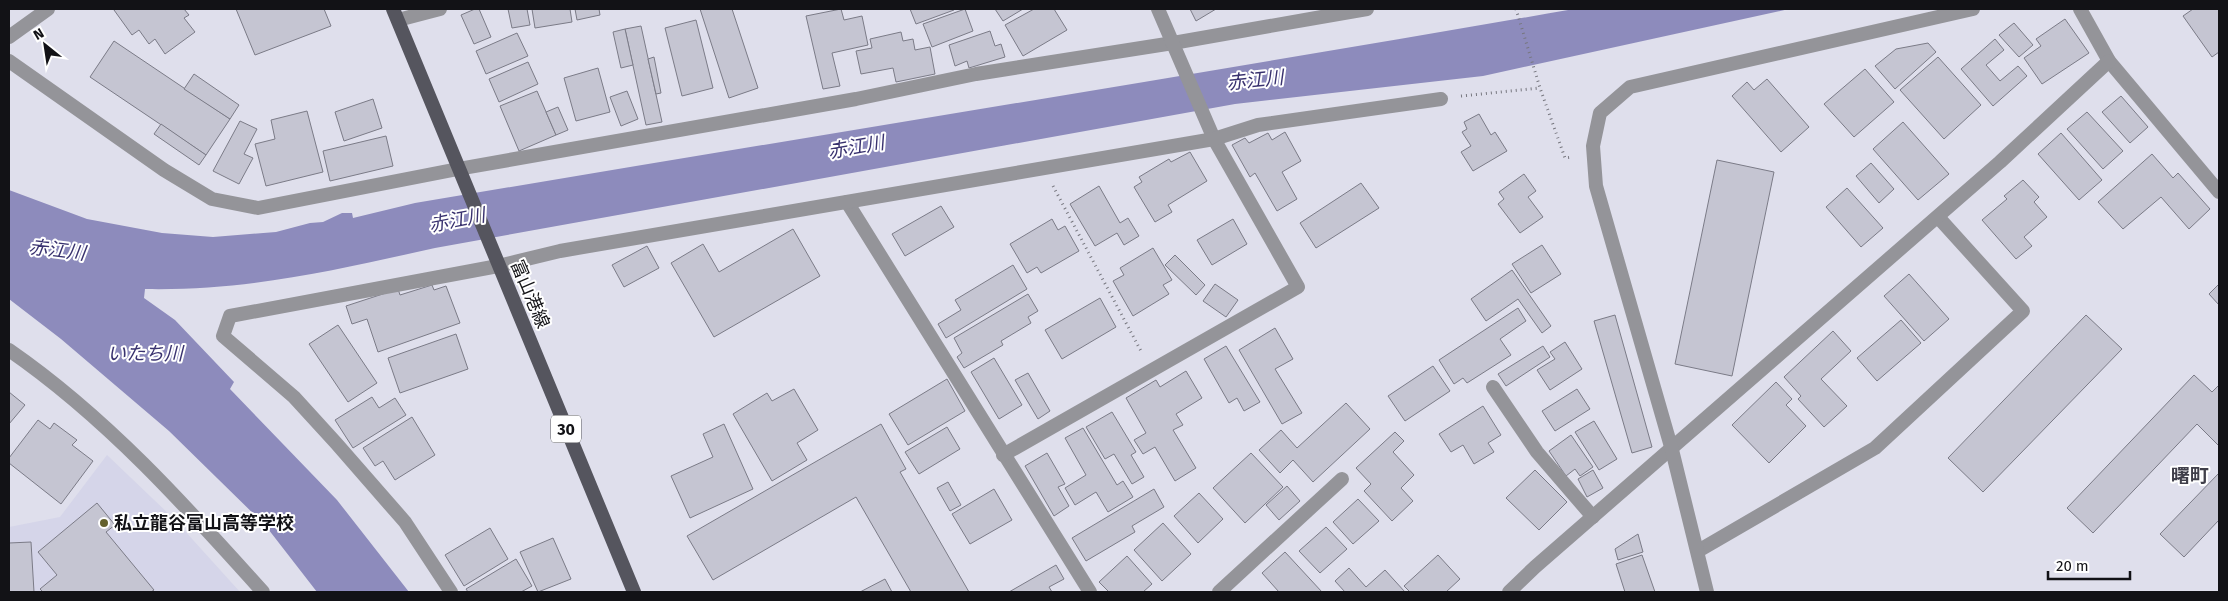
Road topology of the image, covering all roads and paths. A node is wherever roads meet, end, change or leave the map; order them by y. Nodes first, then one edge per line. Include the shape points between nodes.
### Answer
1 (48, 9) edge
2 (440, 9) edge
3 (1158, 9) edge
4 (1367, 9) edge
5 (1516, 9) edge
6 (1973, 9) edge
7 (2080, 9) edge
8 (395, 14) edge
9 (9, 37) edge
10 (1173, 43) junction
11 (9, 61) edge
12 (2109, 61) junction
13 (1540, 88) junction
14 (1441, 99) joint
15 (1214, 138) junction
16 (1594, 155) junction
17 (1043, 168) junction
18 (458, 169) junction
19 (2219, 192) edge
20 (847, 202) junction
21 (1938, 217) junction
22 (498, 266) junction
23 (9, 350) edge
24 (1151, 370) junction
25 (1493, 386) dead end
26 (1672, 450) junction
27 (1003, 455) junction
28 (1342, 479) dead end
29 (1593, 518) junction
30 (1698, 551) junction
31 (263, 592) edge
32 (451, 592) edge
33 (634, 592) edge
34 (1090, 592) edge
35 (1219, 592) edge
36 (1509, 592) edge
37 (1707, 592) edge

1 - 9 street
2 - 8 street
3 - 10 street
4 - 10 street
5 - 13 path
6 - 16 street via 1630,87 1600,113
7 - 12 street
8 - 18 main road, 富山港線 / 30
10 - 15 street
10 - 18 street via 976,74 856,99
11 - 18 street via 164,170 212,199 258,208
12 - 19 street
12 - 21 street
13 - 14 path
13 - 16 path via 1565,158
14 - 15 street via 1258,125
15 - 17 street
15 - 24 street via 1298,287
16 - 26 street via 1596,186
17 - 20 street
17 - 24 path
18 - 22 main road, 富山港線 / 30
20 - 22 street via 560,251
20 - 27 street
21 - 26 street
21 - 30 street via 2023,311 1875,448
22 - 32 street via 230,316 223,336 294,397 336,443 405,522
22 - 33 main road, 富山港線 / 30
23 - 31 street via 87,411 149,468
24 - 27 street
25 - 29 street via 1537,452
26 - 29 street
26 - 30 street
27 - 34 street
28 - 35 street
29 - 36 street
30 - 37 street

